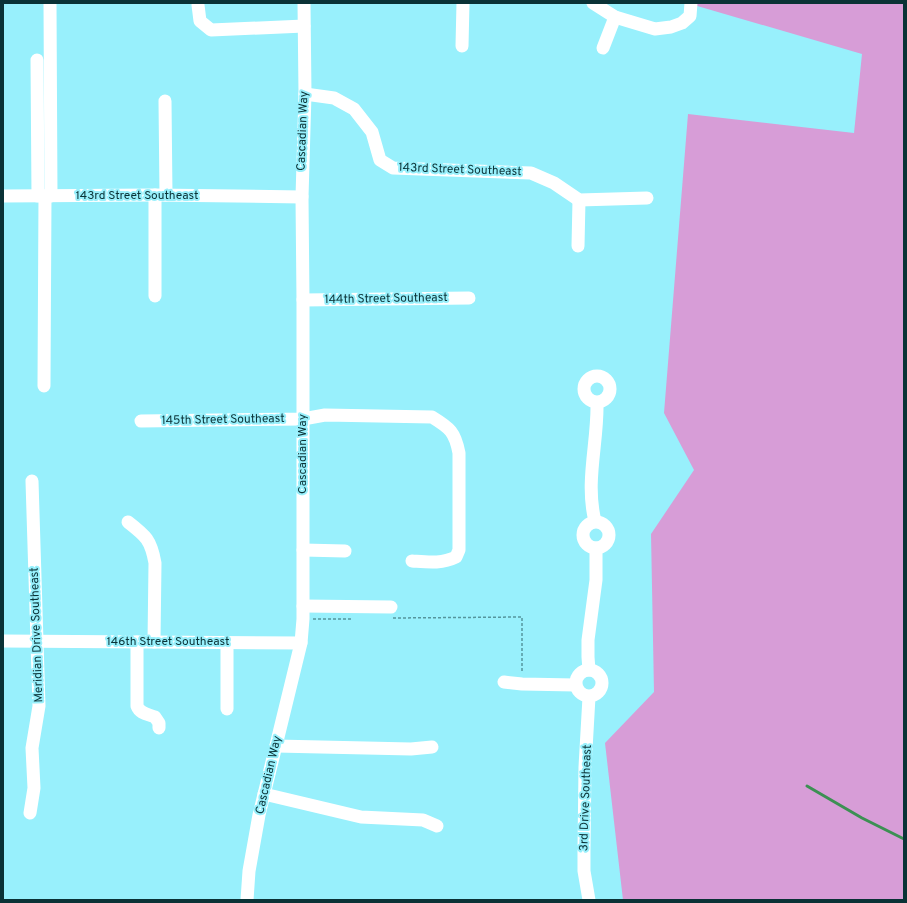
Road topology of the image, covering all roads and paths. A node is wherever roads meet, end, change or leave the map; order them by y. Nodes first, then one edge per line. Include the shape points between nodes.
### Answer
1 (50, 3) edge
2 (304, 3) edge
3 (463, 3) edge
4 (593, 3) edge
5 (692, 3) edge
6 (198, 5) dead end
7 (615, 17) junction
8 (304, 26) junction
9 (462, 46) dead end
10 (603, 48) dead end
11 (37, 60) dead end
12 (305, 94) junction
13 (165, 101) dead end
14 (160, 195) junction
15 (3, 196) edge
16 (45, 196) junction
17 (302, 197) junction
18 (646, 198) dead end
19 (579, 200) junction
20 (578, 246) dead end
21 (155, 296) dead end
22 (469, 298) dead end
23 (303, 300) junction
24 (44, 386) dead end
25 (597, 402) dead end
26 (303, 420) junction
27 (141, 421) dead end
28 (32, 481) dead end
29 (595, 521) junction
30 (128, 522) dead end
31 (596, 548) junction
32 (303, 550) junction
33 (345, 551) dead end
34 (412, 562) dead end
35 (303, 613) junction
36 (390, 613) joint
37 (358, 619) dead end
38 (3, 641) edge
39 (36, 641) junction
40 (137, 642) junction
41 (154, 642) junction
42 (227, 642) junction
43 (300, 643) junction
44 (589, 670) junction
45 (504, 682) dead end
46 (522, 684) junction
47 (575, 685) junction
48 (589, 696) junction
49 (227, 708) dead end
50 (160, 728) dead end
51 (276, 746) junction
52 (432, 747) dead end
53 (264, 794) junction
54 (30, 813) dead end
55 (437, 826) dead end
56 (247, 900) edge
57 (589, 900) edge

1 - 16 street
2 - 8 street, Cascadian Way
3 - 9 street
4 - 7 street
5 - 7 street via 690,16 682,23 671,27 656,29
6 - 8 street via 200,21 211,30
7 - 10 street
8 - 12 street, Cascadian Way
11 - 16 street
12 - 17 street, Cascadian Way
12 - 19 street, 143rd Street Southeast via 334,98 354,109 372,132 380,160 393,168 531,173 554,183
13 - 14 street
14 - 16 street, 143rd Street Southeast
14 - 17 street, 143rd Street Southeast
14 - 21 street
15 - 16 street, 143rd Street Southeast
16 - 24 street
17 - 23 street, Cascadian Way
18 - 19 street
19 - 20 street
22 - 23 street, 144th Street Southeast
23 - 26 street, Cascadian Way
25 - 29 street via 598,420 591,497
26 - 27 street, 145th Street Southeast
26 - 32 street, Cascadian Way
26 - 34 street, 145th Street Southeast via 325,416 432,417 446,425 456,438 459,453 459,550 456,557 448,561
28 - 39 street, Meridian Drive Southeast
29 - 31 street via 604,525 608,532 604,545
29 - 31 street via 585,527 582,535 588,546
30 - 41 street via 144,534 153,552
31 - 44 street via 596,580 588,640
32 - 33 street
32 - 35 street, Cascadian Way
35 - 36 street
35 - 37 path
35 - 43 street, Cascadian Way
36 - 46 path via 522,617
38 - 39 street, 146th Street Southeast
39 - 40 street, 146th Street Southeast
39 - 54 street, Meridian Drive Southeast via 39,706 32,748 34,788
40 - 41 street, 146th Street Southeast
40 - 50 street via 138,710 155,717
41 - 42 street, 146th Street Southeast
42 - 43 street, 146th Street Southeast
42 - 49 street
43 - 51 street, Cascadian Way
44 - 47 street via 581,673
44 - 48 street via 600,677 602,686 597,693
45 - 46 street
46 - 47 street
47 - 48 street via 578,692
48 - 57 street, 3rd Drive Southeast via 584,871
51 - 52 street via 411,749
51 - 53 street, Cascadian Way
53 - 55 street via 361,817 423,820
53 - 56 street, Cascadian Way via 249,871

